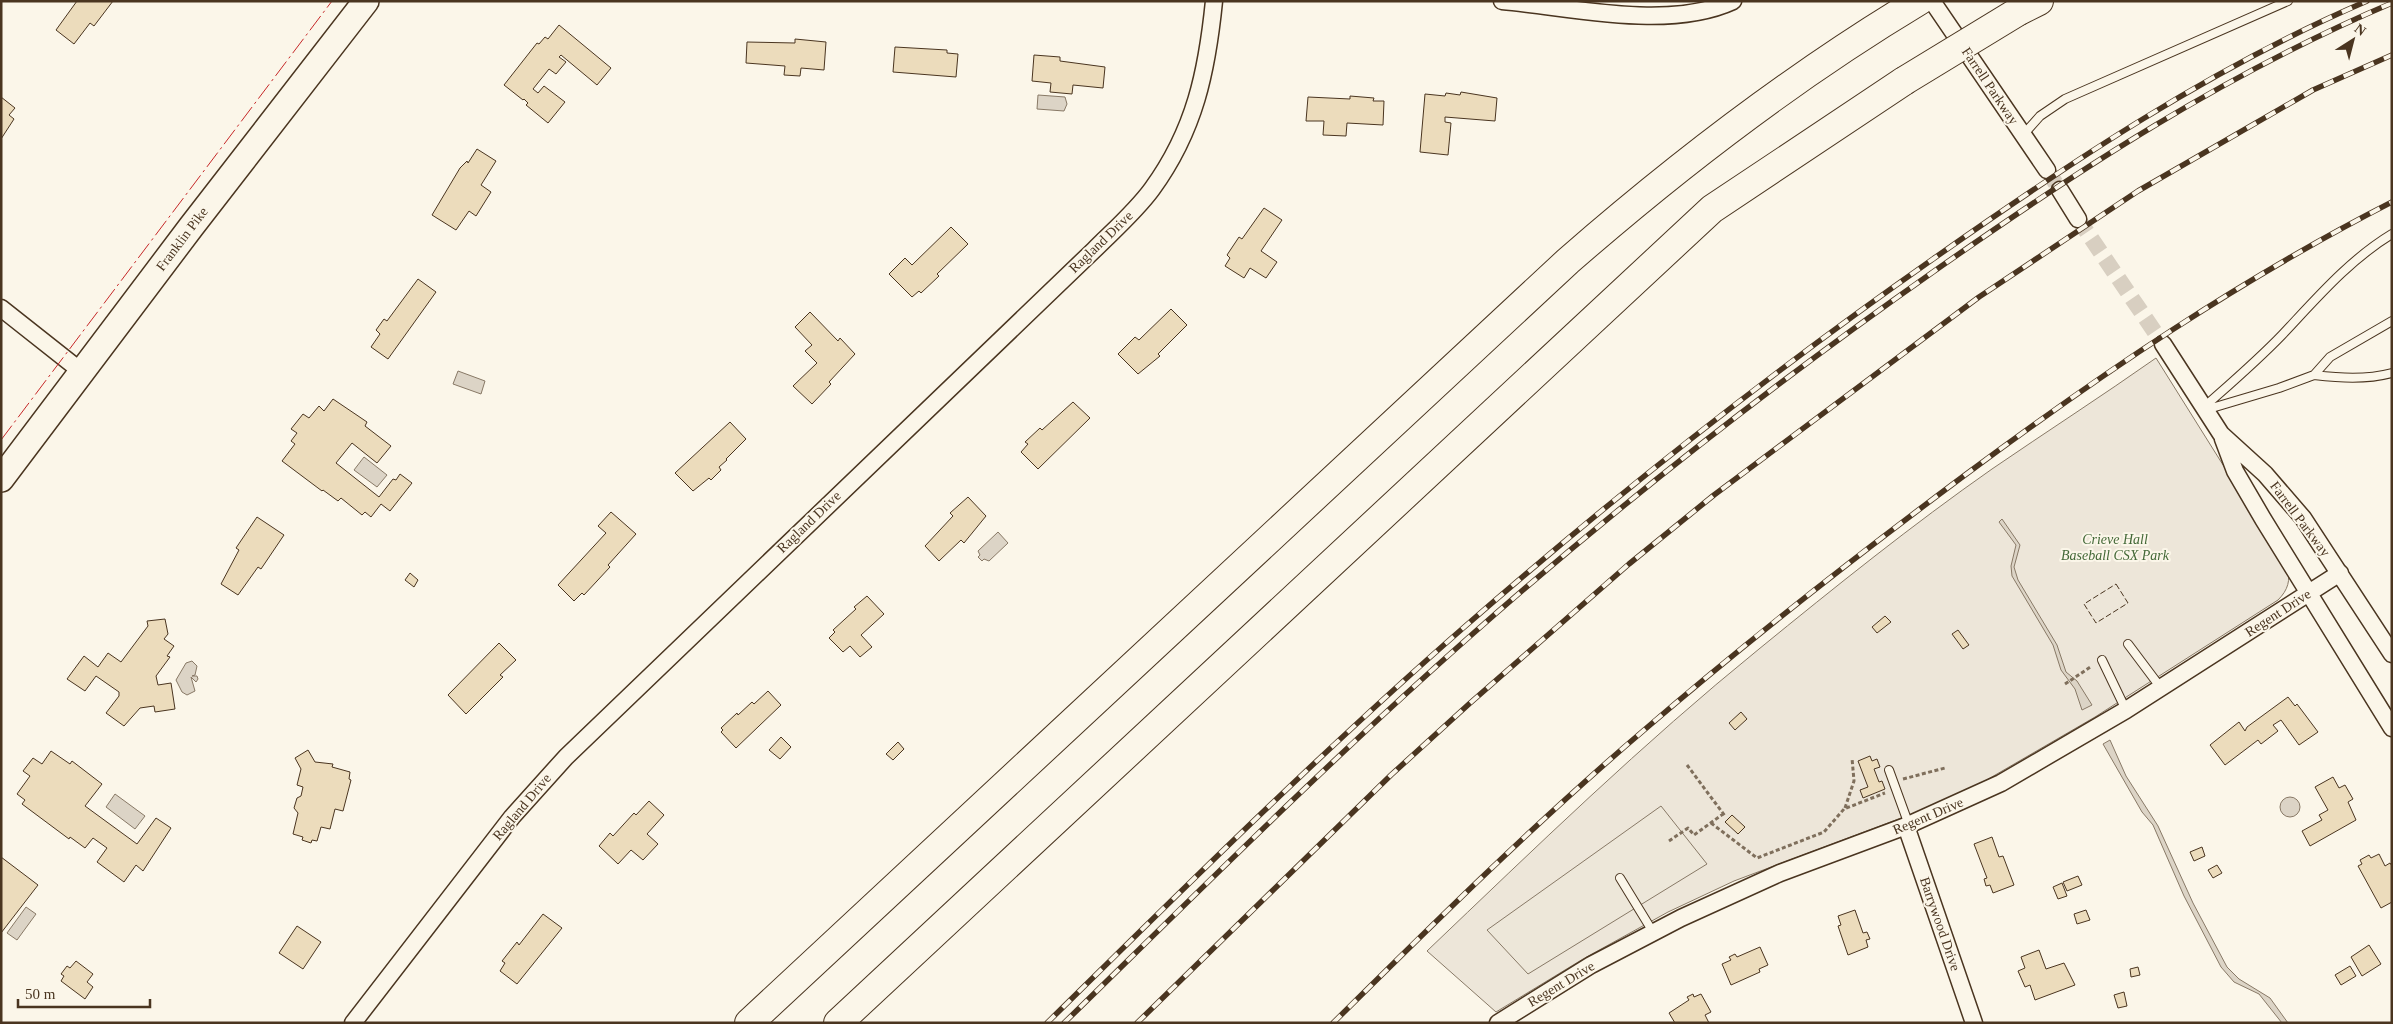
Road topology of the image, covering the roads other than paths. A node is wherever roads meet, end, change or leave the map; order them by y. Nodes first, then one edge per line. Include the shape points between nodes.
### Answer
1 (366, 1) edge
2 (1214, 1) edge
3 (1502, 1) edge
4 (1733, 1) edge
5 (1919, 1) edge
6 (1932, 1) edge
7 (2288, 1) edge
8 (2029, 6) edge
9 (2024, 135) junction
10 (2047, 170) tunnel mouth
11 (2060, 190) tunnel mouth
12 (2078, 219) tunnel mouth
13 (2392, 234) edge
14 (1, 308) edge
15 (2392, 322) edge
16 (2162, 344) tunnel mouth
17 (82, 372) junction
18 (2392, 373) edge
19 (2314, 375) junction
20 (2204, 409) junction
21 (2221, 434) junction
22 (1, 479) edge
23 (2340, 573) junction
24 (2308, 594) junction
25 (2128, 644) dead end
26 (2392, 654) edge
27 (2102, 660) dead end
28 (2161, 688) junction
29 (2126, 710) junction
30 (2392, 728) edge
31 (1889, 770) dead end
32 (1908, 825) junction
33 (1620, 878) dead end
34 (1653, 932) junction
35 (353, 1023) edge
36 (749, 1023) edge
37 (838, 1023) edge
38 (1498, 1023) edge
39 (1974, 1023) edge

1 - 17 main road, Franklin Pike
2 - 35 street, Ragland Drive via 1206,68 1193,112 1171,159 1141,202 566,757 512,818
3 - 4 street via 1673,16
5 - 36 highway via 1870,31 1716,139 1568,261
6 - 9 street, Farrell Parkway
7 - 9 lane via 2065,99 2040,116
8 - 37 highway, bridge via 1904,81 1712,208
9 - 10 street, Farrell Parkway
11 - 12 street
13 - 20 lane via 2330,284
14 - 17 street
15 - 19 lane via 2330,357
16 - 20 street, Farrell Parkway
17 - 22 main road, Franklin Pike
18 - 19 lane via 2370,378
19 - 20 lane
20 - 21 street, Farrell Parkway
21 - 23 street, Farrell Parkway via 2273,482 2303,518
21 - 24 street via 2235,471
23 - 24 street, Regent Drive
23 - 26 street, Farrell Parkway
24 - 28 street, Regent Drive
24 - 30 street
25 - 28 lane
27 - 29 lane
28 - 29 street, Regent Drive
29 - 32 street, Regent Drive via 2001,783
31 - 32 lane
32 - 34 street, Regent Drive via 1780,872
32 - 39 street, Barrywood Drive
33 - 34 lane
34 - 38 street, Regent Drive

